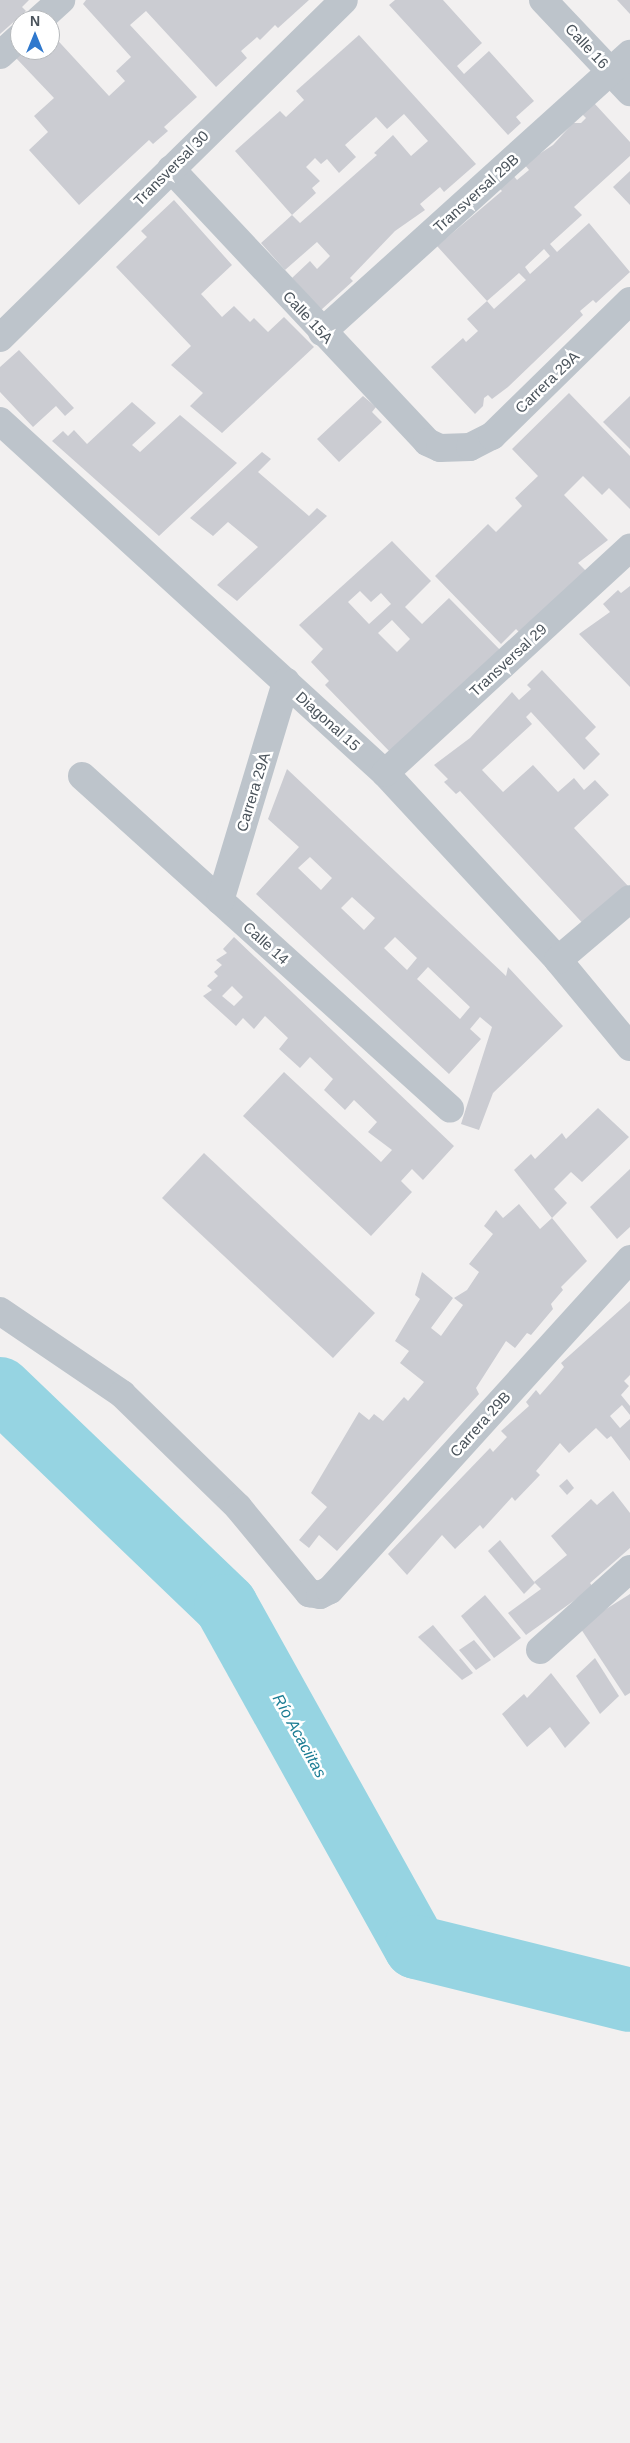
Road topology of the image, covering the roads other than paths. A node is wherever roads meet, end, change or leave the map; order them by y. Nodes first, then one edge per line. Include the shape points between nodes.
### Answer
1 (61, 0) edge
2 (344, 0) edge
3 (543, 0) edge
4 (50, 10) edge
5 (10, 46) edge
6 (0, 55) edge
7 (621, 63) edge
8 (630, 92) edge
9 (171, 169) junction
10 (630, 301) edge
11 (322, 332) junction
12 (0, 338) edge
13 (0, 421) edge
14 (455, 450) joint
15 (630, 548) edge
16 (286, 682) junction
17 (385, 773) junction
18 (82, 776) dead end
19 (630, 899) edge
20 (220, 901) junction
21 (558, 960) junction
22 (630, 1048) edge
23 (450, 1109) dead end
24 (630, 1259) edge
25 (0, 1311) edge
26 (630, 1569) edge
27 (540, 1650) dead end

1 - 4 street
2 - 9 street, Transversal 30
3 - 7 street, Calle 16
5 - 6 street
7 - 8 street, Calle 16
7 - 11 street, Transversal 29B
9 - 11 street, Calle 15A
9 - 12 street, Transversal 30
10 - 14 street, Carrera 29A via 492,436
11 - 14 street, Calle 15A via 427,442
13 - 16 street, Diagonal 15
15 - 17 street, Transversal 29
16 - 17 street, Diagonal 15
16 - 20 street, Carrera 29A
17 - 21 street, Diagonal 15
18 - 20 street, Calle 14
19 - 21 street
20 - 23 street, Calle 14
21 - 22 street, Diagonal 15
24 - 25 street, Carrera 29B via 330,1590 320,1596 309,1593 238,1507 122,1394
26 - 27 street

